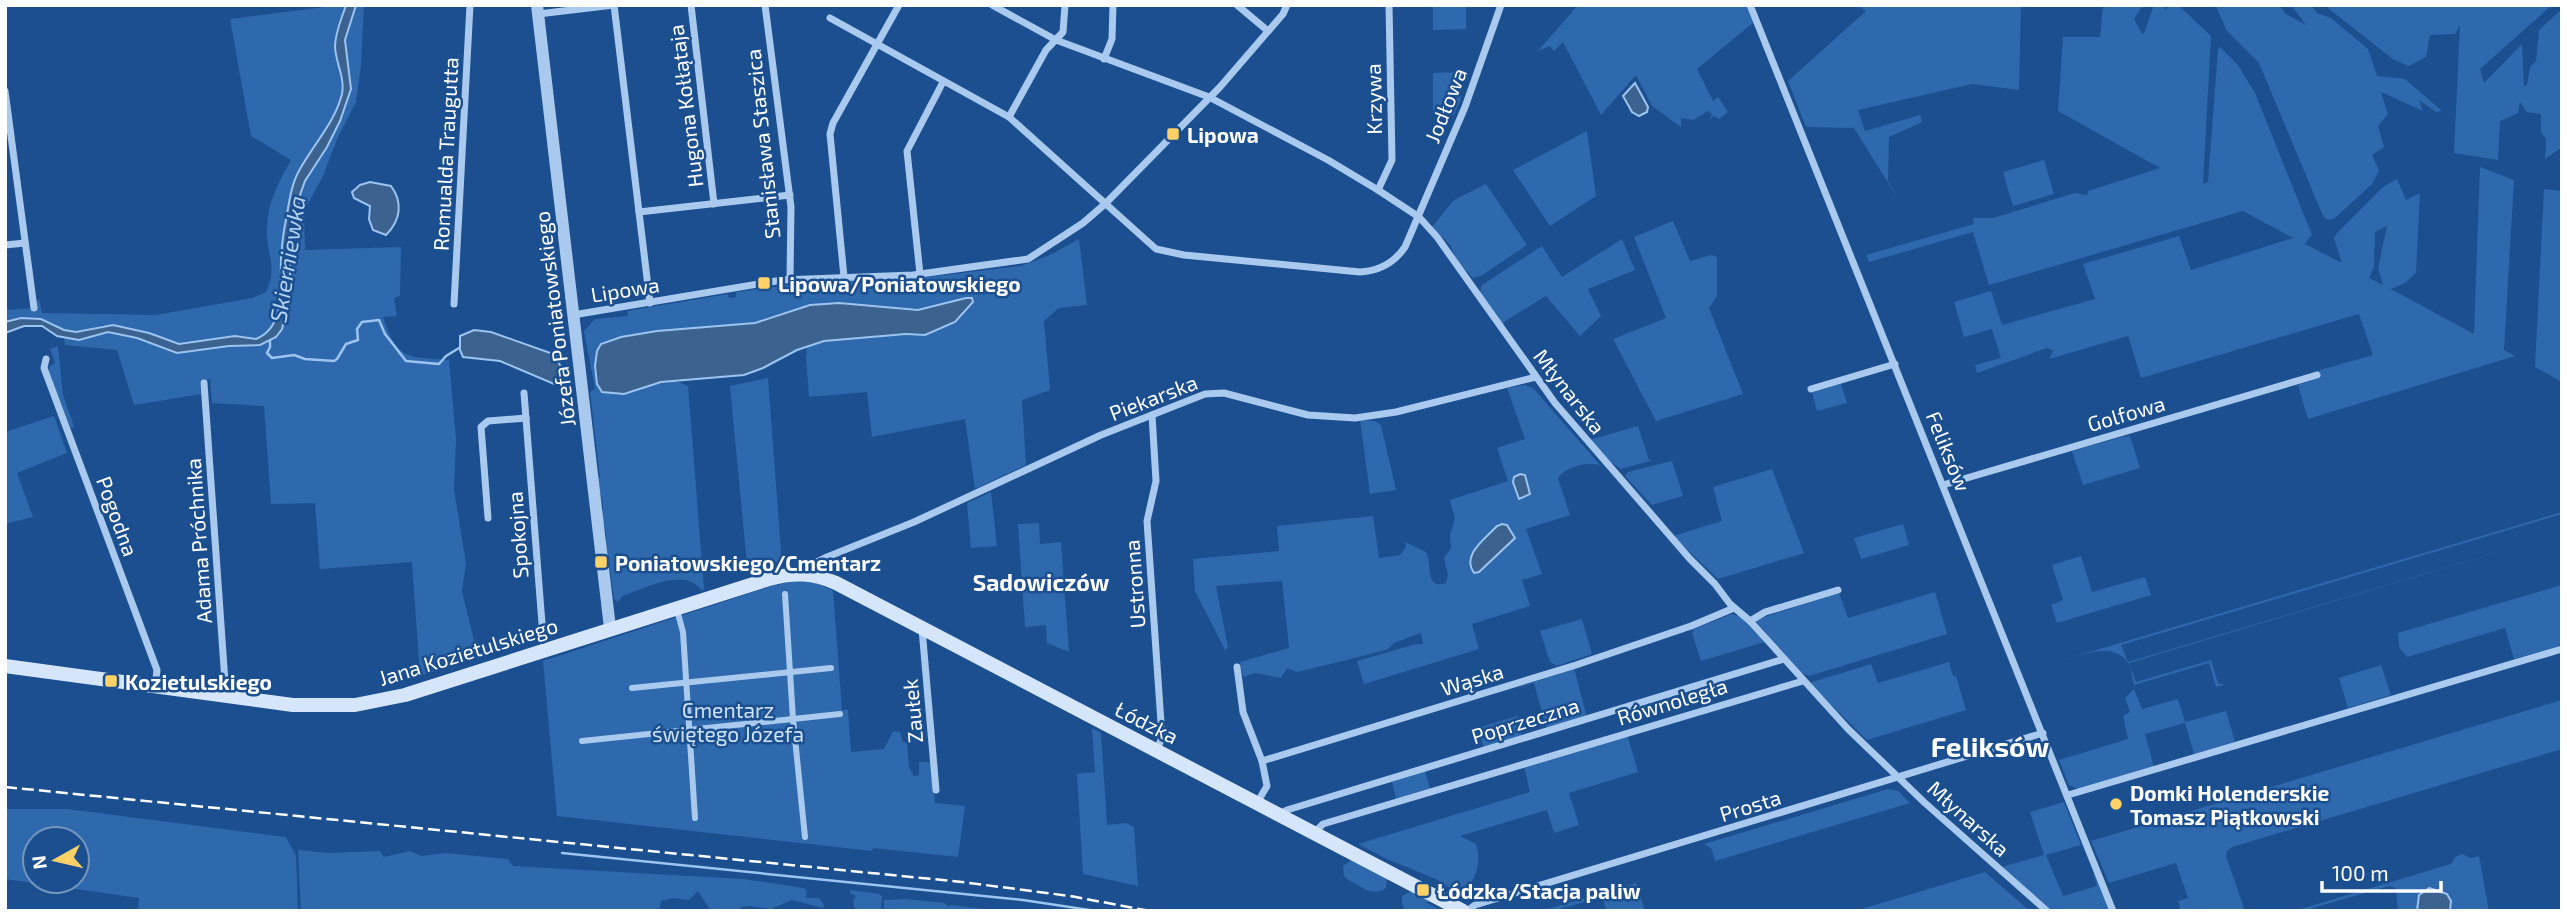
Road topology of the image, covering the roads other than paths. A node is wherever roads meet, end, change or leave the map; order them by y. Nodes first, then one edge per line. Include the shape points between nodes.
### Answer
1 (470, 5) edge
2 (614, 5) edge
3 (691, 5) edge
4 (765, 5) edge
5 (899, 5) edge
6 (992, 5) edge
7 (1065, 5) edge
8 (1112, 5) edge
9 (1237, 5) edge
10 (1287, 5) edge
11 (1389, 5) edge
12 (1501, 5) edge
13 (1750, 5) edge
14 (538, 9) edge
15 (830, 18) dead end
16 (1268, 31) junction
17 (1056, 40) junction
18 (877, 45) junction
19 (1104, 59) junction
20 (943, 82) junction
21 (5, 91) edge
22 (1209, 97) junction
23 (1009, 117) junction
24 (9, 162) edge
25 (1378, 190) junction
26 (790, 195) junction
27 (714, 204) junction
28 (1105, 204) junction
29 (639, 212) junction
30 (1419, 217) junction
31 (25, 243) junction
32 (5, 245) edge
33 (920, 274) junction
34 (844, 277) junction
35 (790, 279) junction
36 (650, 303) junction
37 (454, 304) dead end
38 (34, 308) dead end
39 (573, 315) junction
40 (46, 359) dead end
41 (1895, 364) junction
42 (2317, 375) dead end
43 (1536, 377) junction
44 (204, 383) dead end
45 (1811, 389) dead end
46 (524, 393) dead end
47 (1152, 415) junction
48 (526, 418) junction
49 (1943, 485) junction
50 (488, 518) dead end
51 (810, 574) junction
52 (1838, 590) dead end
53 (785, 594) dead end
54 (677, 608) junction
55 (1734, 608) junction
56 (1749, 621) junction
57 (610, 628) junction
58 (922, 628) junction
59 (544, 649) junction
60 (2562, 649) edge
61 (1783, 659) junction
62 (5, 666) edge
63 (1237, 667) dead end
64 (831, 668) dead end
65 (790, 672) junction
66 (1803, 681) junction
67 (686, 682) junction
68 (155, 687) junction
69 (632, 688) dead end
70 (226, 697) junction
71 (840, 714) dead end
72 (793, 719) junction
73 (689, 729) junction
74 (2043, 733) junction
75 (582, 741) dead end
76 (1156, 751) junction
77 (1262, 761) junction
78 (1898, 776) junction
79 (936, 790) dead end
80 (2067, 795) junction
81 (1256, 803) junction
82 (1278, 816) junction
83 (695, 818) dead end
84 (1314, 833) junction
85 (805, 837) dead end
86 (1465, 911) edge
87 (2047, 911) edge
88 (2113, 911) edge

1 - 37 street, Romualda Traugutta
2 - 14 street
2 - 29 street
3 - 27 street, Hugona Kołłątaja
4 - 26 street, Stanisława Staszica
5 - 18 street
6 - 17 street, Młynarska
7 - 17 street via 1063,32
8 - 19 street via 1112,39
9 - 16 street
10 - 16 street, Lipowa
11 - 25 street, Krzywa via 1392,160
12 - 30 street, Jodłowa
13 - 41 street, Feliksów
14 - 39 street, Józefa Poniatowskiego
15 - 18 street, Jodłowa
16 - 22 street, Lipowa
17 - 19 street, Młynarska
17 - 23 street
18 - 20 street, Jodłowa
18 - 34 street via 830,134
19 - 22 street, Młynarska
20 - 23 street, Jodłowa
20 - 33 street via 907,151
21 - 24 street
22 - 25 street, Młynarska
22 - 28 street, Lipowa
23 - 28 street, Jodłowa
24 - 31 street
25 - 30 street, Młynarska
26 - 27 street
26 - 35 street, Stanisława Staszica
27 - 29 street
28 - 30 street, Jodłowa via 1149,245 1167,253 1360,271 1392,262
28 - 33 street, Lipowa via 1028,259
29 - 36 street
30 - 43 street, Młynarska
31 - 32 street
31 - 38 street
33 - 34 street, Lipowa
34 - 35 street, Lipowa
35 - 36 street, Lipowa
36 - 39 street, Lipowa
39 - 57 street, Józefa Poniatowskiego
40 - 68 street, Pogodna via 50,384 157,670
41 - 45 street
41 - 49 street, Feliksów
42 - 49 street, Golfowa
43 - 47 street, Piekarska via 1374,416 1308,415 1218,393 1197,396
43 - 55 street, Młynarska
44 - 70 street, Adama Próchnika
46 - 48 street, Spokojna
47 - 51 street, Piekarska via 818,561
47 - 76 street, Ustronna via 1156,481 1147,520 1162,737
48 - 50 street, Spokojna via 488,421 481,427
48 - 59 street, Spokojna
49 - 74 street, Feliksów
51 - 54 main road, Jana Kozietulskiego via 777,576
51 - 58 main road, Łódzka
52 - 56 street
53 - 65 street
54 - 57 main road, Jana Kozietulskiego
54 - 67 street
55 - 56 street, Młynarska
55 - 77 street, Wąska via 1576,665
56 - 61 street, Młynarska
57 - 59 main road, Jana Kozietulskiego
58 - 76 main road, Łódzka
58 - 79 street, Zaułek
59 - 70 main road, Jana Kozietulskiego via 405,695 355,705 314,707
60 - 80 street
61 - 66 street, Młynarska
61 - 82 street, Poprzeczna
62 - 68 main road, Jana Kozietulskiego
63 - 77 street via 1243,712
64 - 65 street
65 - 67 street
65 - 72 street
66 - 78 street, Młynarska
66 - 84 street, Równoległa via 1323,824
67 - 69 street
67 - 73 street
68 - 70 main road, Jana Kozietulskiego
71 - 72 street
72 - 73 street
72 - 85 street
73 - 75 street
73 - 83 street
74 - 78 street, Prosta
74 - 80 street, Feliksów
76 - 81 main road, Łódzka
77 - 81 street via 1267,786
78 - 86 street, Prosta
78 - 87 street, Młynarska
80 - 88 street, Feliksów
81 - 82 main road, Łódzka
82 - 84 main road, Łódzka
84 - 86 main road, Łódzka

